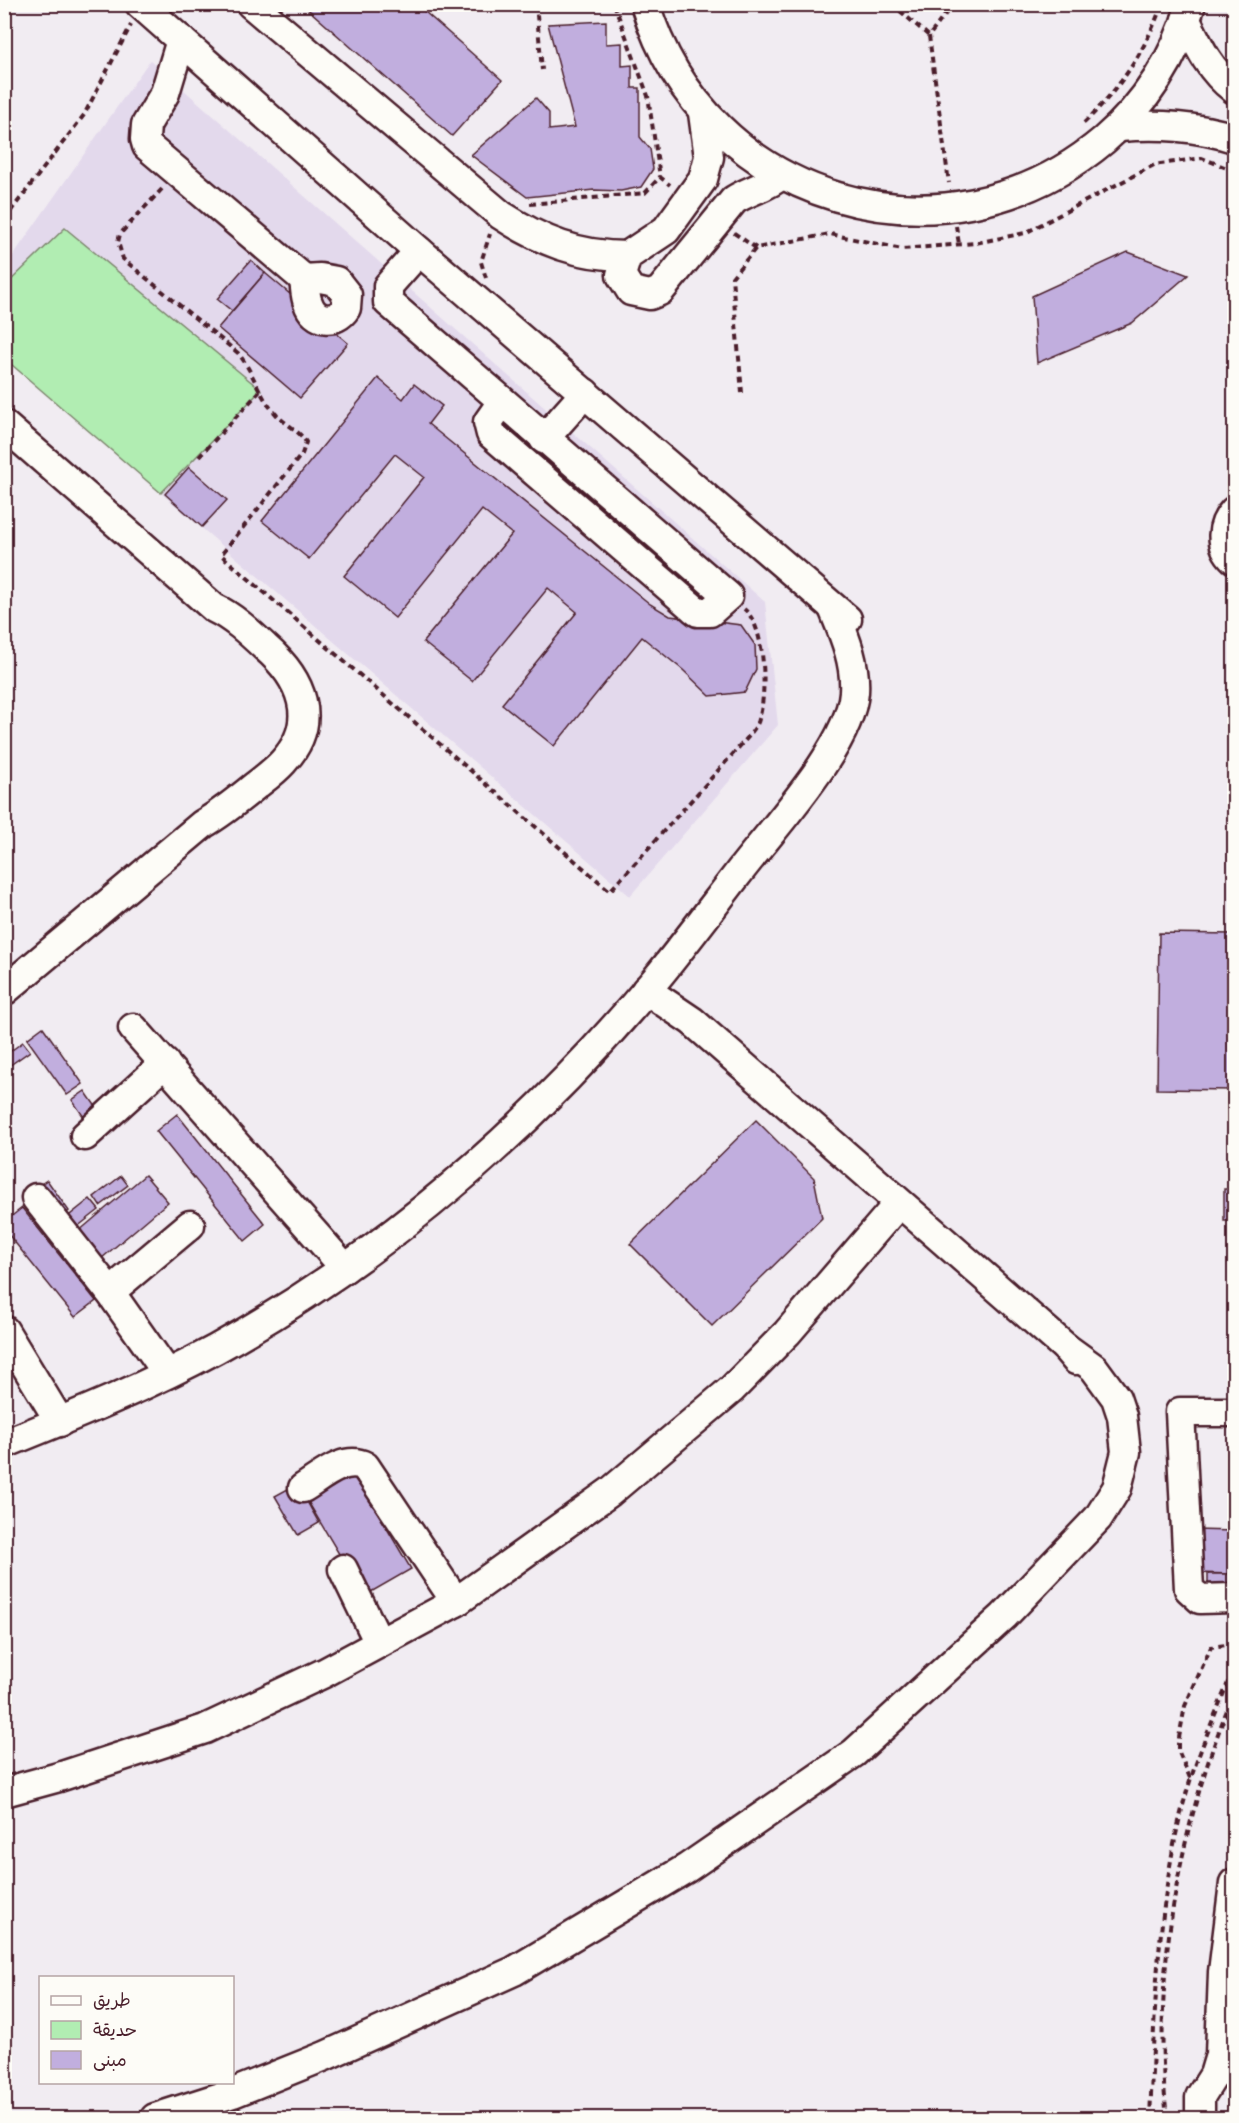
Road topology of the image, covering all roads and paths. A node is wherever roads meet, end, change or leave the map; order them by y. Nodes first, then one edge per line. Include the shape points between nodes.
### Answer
1 (251, 4) edge
2 (472, 4) edge
3 (536, 4) edge
4 (614, 4) edge
5 (645, 4) edge
6 (892, 4) edge
7 (953, 4) edge
8 (1162, 4) edge
9 (1232, 4) edge
10 (140, 5) edge
11 (466, 8) dead end
12 (1189, 12) edge
13 (1234, 12) edge
14 (929, 36) junction
15 (181, 40) junction
16 (207, 64) junction
17 (542, 70) dead end
18 (1234, 89) edge
19 (165, 93) junction
20 (703, 113) junction
21 (1119, 127) junction
22 (1076, 130) dead end
23 (1234, 138) edge
24 (1234, 171) edge
25 (177, 173) junction
26 (781, 175) junction
27 (660, 177) junction
28 (939, 183) dead end
29 (954, 191) junction
30 (689, 201) junction
31 (501, 215) junction
32 (4, 220) edge
33 (715, 221) junction
34 (959, 244) junction
35 (756, 248) junction
36 (419, 251) junction
37 (627, 256) junction
38 (304, 279) dead end
39 (489, 308) junction
40 (261, 390) junction
41 (585, 393) junction
42 (742, 393) dead end
43 (502, 402) junction
44 (4, 425) edge
45 (544, 439) junction
46 (199, 457) dead end
47 (1234, 511) edge
48 (1234, 559) edge
49 (728, 596) junction
50 (651, 985) junction
51 (4, 991) edge
52 (133, 1028) dead end
53 (165, 1064) junction
54 (85, 1136) dead end
55 (36, 1198) dead end
56 (899, 1203) junction
57 (190, 1225) dead end
58 (345, 1268) junction
59 (110, 1292) junction
60 (4, 1330) edge
61 (167, 1373) junction
62 (1234, 1412) edge
63 (51, 1425) junction
64 (4, 1444) edge
65 (303, 1488) dead end
66 (343, 1569) dead end
67 (1234, 1598) edge
68 (456, 1602) junction
69 (379, 1643) junction
70 (1234, 1644) edge
71 (1234, 1667) edge
72 (1234, 1693) edge
73 (1191, 1779) junction
74 (4, 1792) edge
75 (1234, 1883) edge
76 (154, 2118) edge
77 (1150, 2118) edge
78 (1167, 2118) edge
79 (1200, 2118) edge

1 - 31 street
2 - 11 path
3 - 17 path
4 - 27 path via 648,96
5 - 20 street via 653,31 675,74
6 - 14 path
7 - 14 path
8 - 22 path via 1140,56 1124,80
9 - 13 path
10 - 15 street
10 - 32 path via 84,115
12 - 18 street via 1206,60
12 - 21 street via 1164,68
14 - 29 path
15 - 16 street
15 - 19 street
16 - 19 street
16 - 36 street
19 - 25 street via 146,125 145,139 147,146
20 - 26 street via 744,151
20 - 30 street via 709,157 702,180
21 - 23 street via 1195,127
21 - 29 street via 1083,158 1043,181 999,199
24 - 34 path via 1202,158 1154,165 1025,233
25 - 38 street
25 - 40 path via 125,228 118,242 119,251 128,264 238,353
26 - 29 street via 864,205 908,210
26 - 33 street via 771,184 734,200
27 - 30 path
27 - 31 path via 645,193 506,206
28 - 29 path
29 - 34 path
30 - 37 street via 666,230
31 - 37 street via 536,236 570,249 597,256
31 - 39 path via 489,235 482,262 496,298
33 - 35 path
33 - 37 street via 660,291 650,295 631,291 625,284 621,275
34 - 35 path via 902,249 830,234
35 - 42 path via 732,277
36 - 39 street
36 - 43 street via 388,286 388,302
39 - 41 street
40 - 46 path
40 - 49 path via 275,413 301,434 306,449 221,555 610,891 759,720 763,655 760,633 749,613
41 - 45 street
41 - 50 street via 833,608 853,664 854,692 848,720 818,770
43 - 45 street
43 - 49 street via 488,422 490,434 675,593 703,613 715,609
44 - 51 street via 214,608 227,626 269,662 282,689 285,718 283,733 270,760 203,824
45 - 49 street
47 - 48 street via 1223,537
50 - 56 street
50 - 58 street via 511,1133 423,1210
52 - 53 street
53 - 54 street
53 - 58 street
55 - 59 street
56 - 68 street via 787,1333 732,1389 610,1492
56 - 76 street via 1065,1347 1094,1388 1108,1436 1108,1461 1105,1486 1084,1531 1004,1616 854,1754 687,1868 514,1971 233,2093
57 - 59 street
58 - 61 street via 273,1316
59 - 61 street
60 - 63 street via 20,1353 25,1380
61 - 63 street
62 - 67 street via 1180,1412 1189,1588 1200,1599
63 - 64 street
65 - 68 street via 343,1464 355,1462 365,1466
66 - 69 street
68 - 69 street
69 - 74 street via 295,1688 205,1729
70 - 73 path via 1211,1647 1185,1706 1178,1750
71 - 73 path
72 - 78 path via 1215,1742 1182,1863 1166,1968 1162,2078
73 - 77 path via 1177,1839 1159,1955
75 - 79 street via 1222,1972 1220,2055 1200,2097

